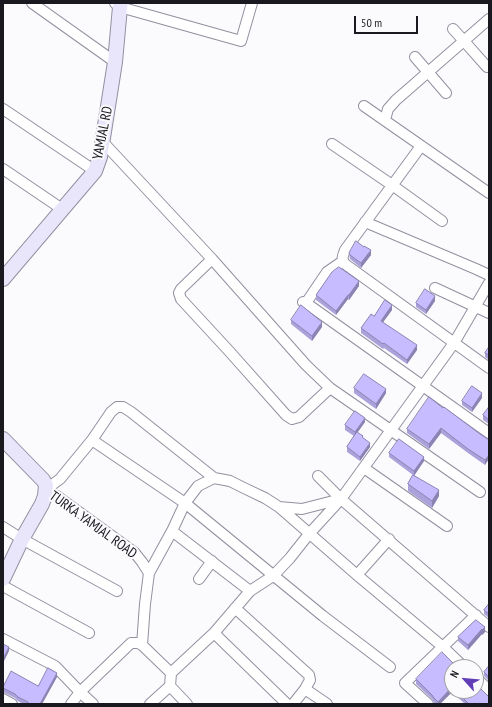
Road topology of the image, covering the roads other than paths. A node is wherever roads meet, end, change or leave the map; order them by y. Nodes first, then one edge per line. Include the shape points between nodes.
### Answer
1 (32, 3) edge
2 (252, 3) edge
3 (119, 4) edge
4 (489, 20) edge
5 (453, 29) dead end
6 (464, 41) junction
7 (415, 57) dead end
8 (115, 62) junction
9 (487, 67) dead end
10 (428, 72) junction
11 (446, 93) dead end
12 (364, 106) dead end
13 (3, 109) edge
14 (385, 120) junction
15 (102, 141) junction
16 (332, 144) dead end
17 (421, 146) junction
18 (3, 168) edge
19 (94, 171) junction
20 (392, 185) junction
21 (489, 193) edge
22 (62, 209) junction
23 (442, 221) dead end
24 (365, 222) junction
25 (212, 259) junction
26 (343, 261) junction
27 (489, 275) edge
28 (3, 279) edge
29 (489, 283) edge
30 (435, 288) dead end
31 (476, 307) junction
32 (489, 313) edge
33 (454, 343) junction
34 (489, 368) edge
35 (423, 387) junction
36 (330, 388) junction
37 (391, 431) junction
38 (489, 433) edge
39 (3, 438) edge
40 (92, 440) junction
41 (364, 468) junction
42 (318, 476) dead end
43 (214, 478) junction
44 (45, 490) junction
45 (480, 492) dead end
46 (341, 499) junction
47 (185, 503) junction
48 (279, 507) junction
49 (447, 526) dead end
50 (3, 527) edge
51 (172, 531) junction
52 (309, 534) junction
53 (22, 539) junction
54 (389, 539) junction
55 (212, 561) junction
56 (149, 573) junction
57 (273, 576) junction
58 (357, 576) junction
59 (3, 579) edge
60 (199, 579) dead end
61 (3, 586) edge
62 (117, 591) dead end
63 (250, 591) junction
64 (235, 608) junction
65 (476, 615) junction
66 (489, 627) edge
67 (89, 633) dead end
68 (214, 633) junction
69 (3, 639) edge
70 (142, 645) junction
71 (443, 647) junction
72 (456, 659) edge
73 (390, 667) dead end
74 (171, 673) junction
75 (170, 686) junction
76 (305, 689) junction
77 (80, 692) junction
78 (3, 699) edge
79 (12, 704) edge
80 (71, 704) edge
81 (94, 704) edge
82 (150, 704) edge
83 (187, 704) edge
84 (287, 704) edge
85 (293, 704) edge
86 (328, 704) edge
87 (428, 704) edge

1 - 8 street
2 - 3 street via 241,41
3 - 8 main road, YAMJAL RD
4 - 6 street
5 - 6 street
6 - 9 street
6 - 10 street
7 - 10 street
8 - 15 main road, YAMJAL RD
10 - 11 street
10 - 14 street via 396,100 388,109
12 - 14 street
13 - 19 street
14 - 17 street
15 - 19 main road, YAMJAL RD via 100,157
15 - 25 street
16 - 20 street
17 - 20 street
17 - 21 street
18 - 22 street
19 - 22 main road, YAMJAL RD
20 - 23 street
20 - 24 street
22 - 28 main road, YAMJAL RD
24 - 26 street via 345,250
24 - 27 street
25 - 36 street via 306,366
25 - 36 street via 181,289 181,299 286,415 292,419 299,417
26 - 33 street
26 - 35 street via 327,272 304,302
29 - 31 street
30 - 31 street
31 - 32 street
31 - 33 street
33 - 34 street
33 - 35 street
35 - 37 street
35 - 38 street
36 - 37 street
37 - 41 street
37 - 45 street
39 - 44 main road, TURKA YAMJAL ROAD via 43,480
40 - 43 street via 111,412 116,407 123,407
40 - 44 street via 60,479
40 - 47 street
41 - 46 street
41 - 49 street
42 - 46 street
43 - 47 street via 198,486
43 - 48 street via 230,481
44 - 53 main road via 42,504
44 - 56 street, TURKA YAMJAL ROAD via 134,552
46 - 48 street via 302,509
46 - 52 street
46 - 54 street
47 - 51 street
47 - 57 street
48 - 52 street
50 - 53 street
51 - 55 street
51 - 56 street
52 - 57 street
52 - 58 street
53 - 59 main road
53 - 62 street
54 - 58 street
54 - 65 street
55 - 60 street
55 - 63 street
56 - 70 street
57 - 63 street
57 - 73 street
58 - 71 street
61 - 67 street
63 - 64 street
64 - 68 street
64 - 76 street via 309,675 310,680
65 - 66 street
65 - 71 street
68 - 74 street
68 - 84 street
69 - 77 street via 55,666
70 - 74 street
70 - 77 street via 131,643
71 - 72 street
71 - 87 street via 405,683
74 - 75 street
75 - 82 street
75 - 83 street
76 - 85 street
76 - 86 street
77 - 80 street
77 - 81 street
78 - 79 street

